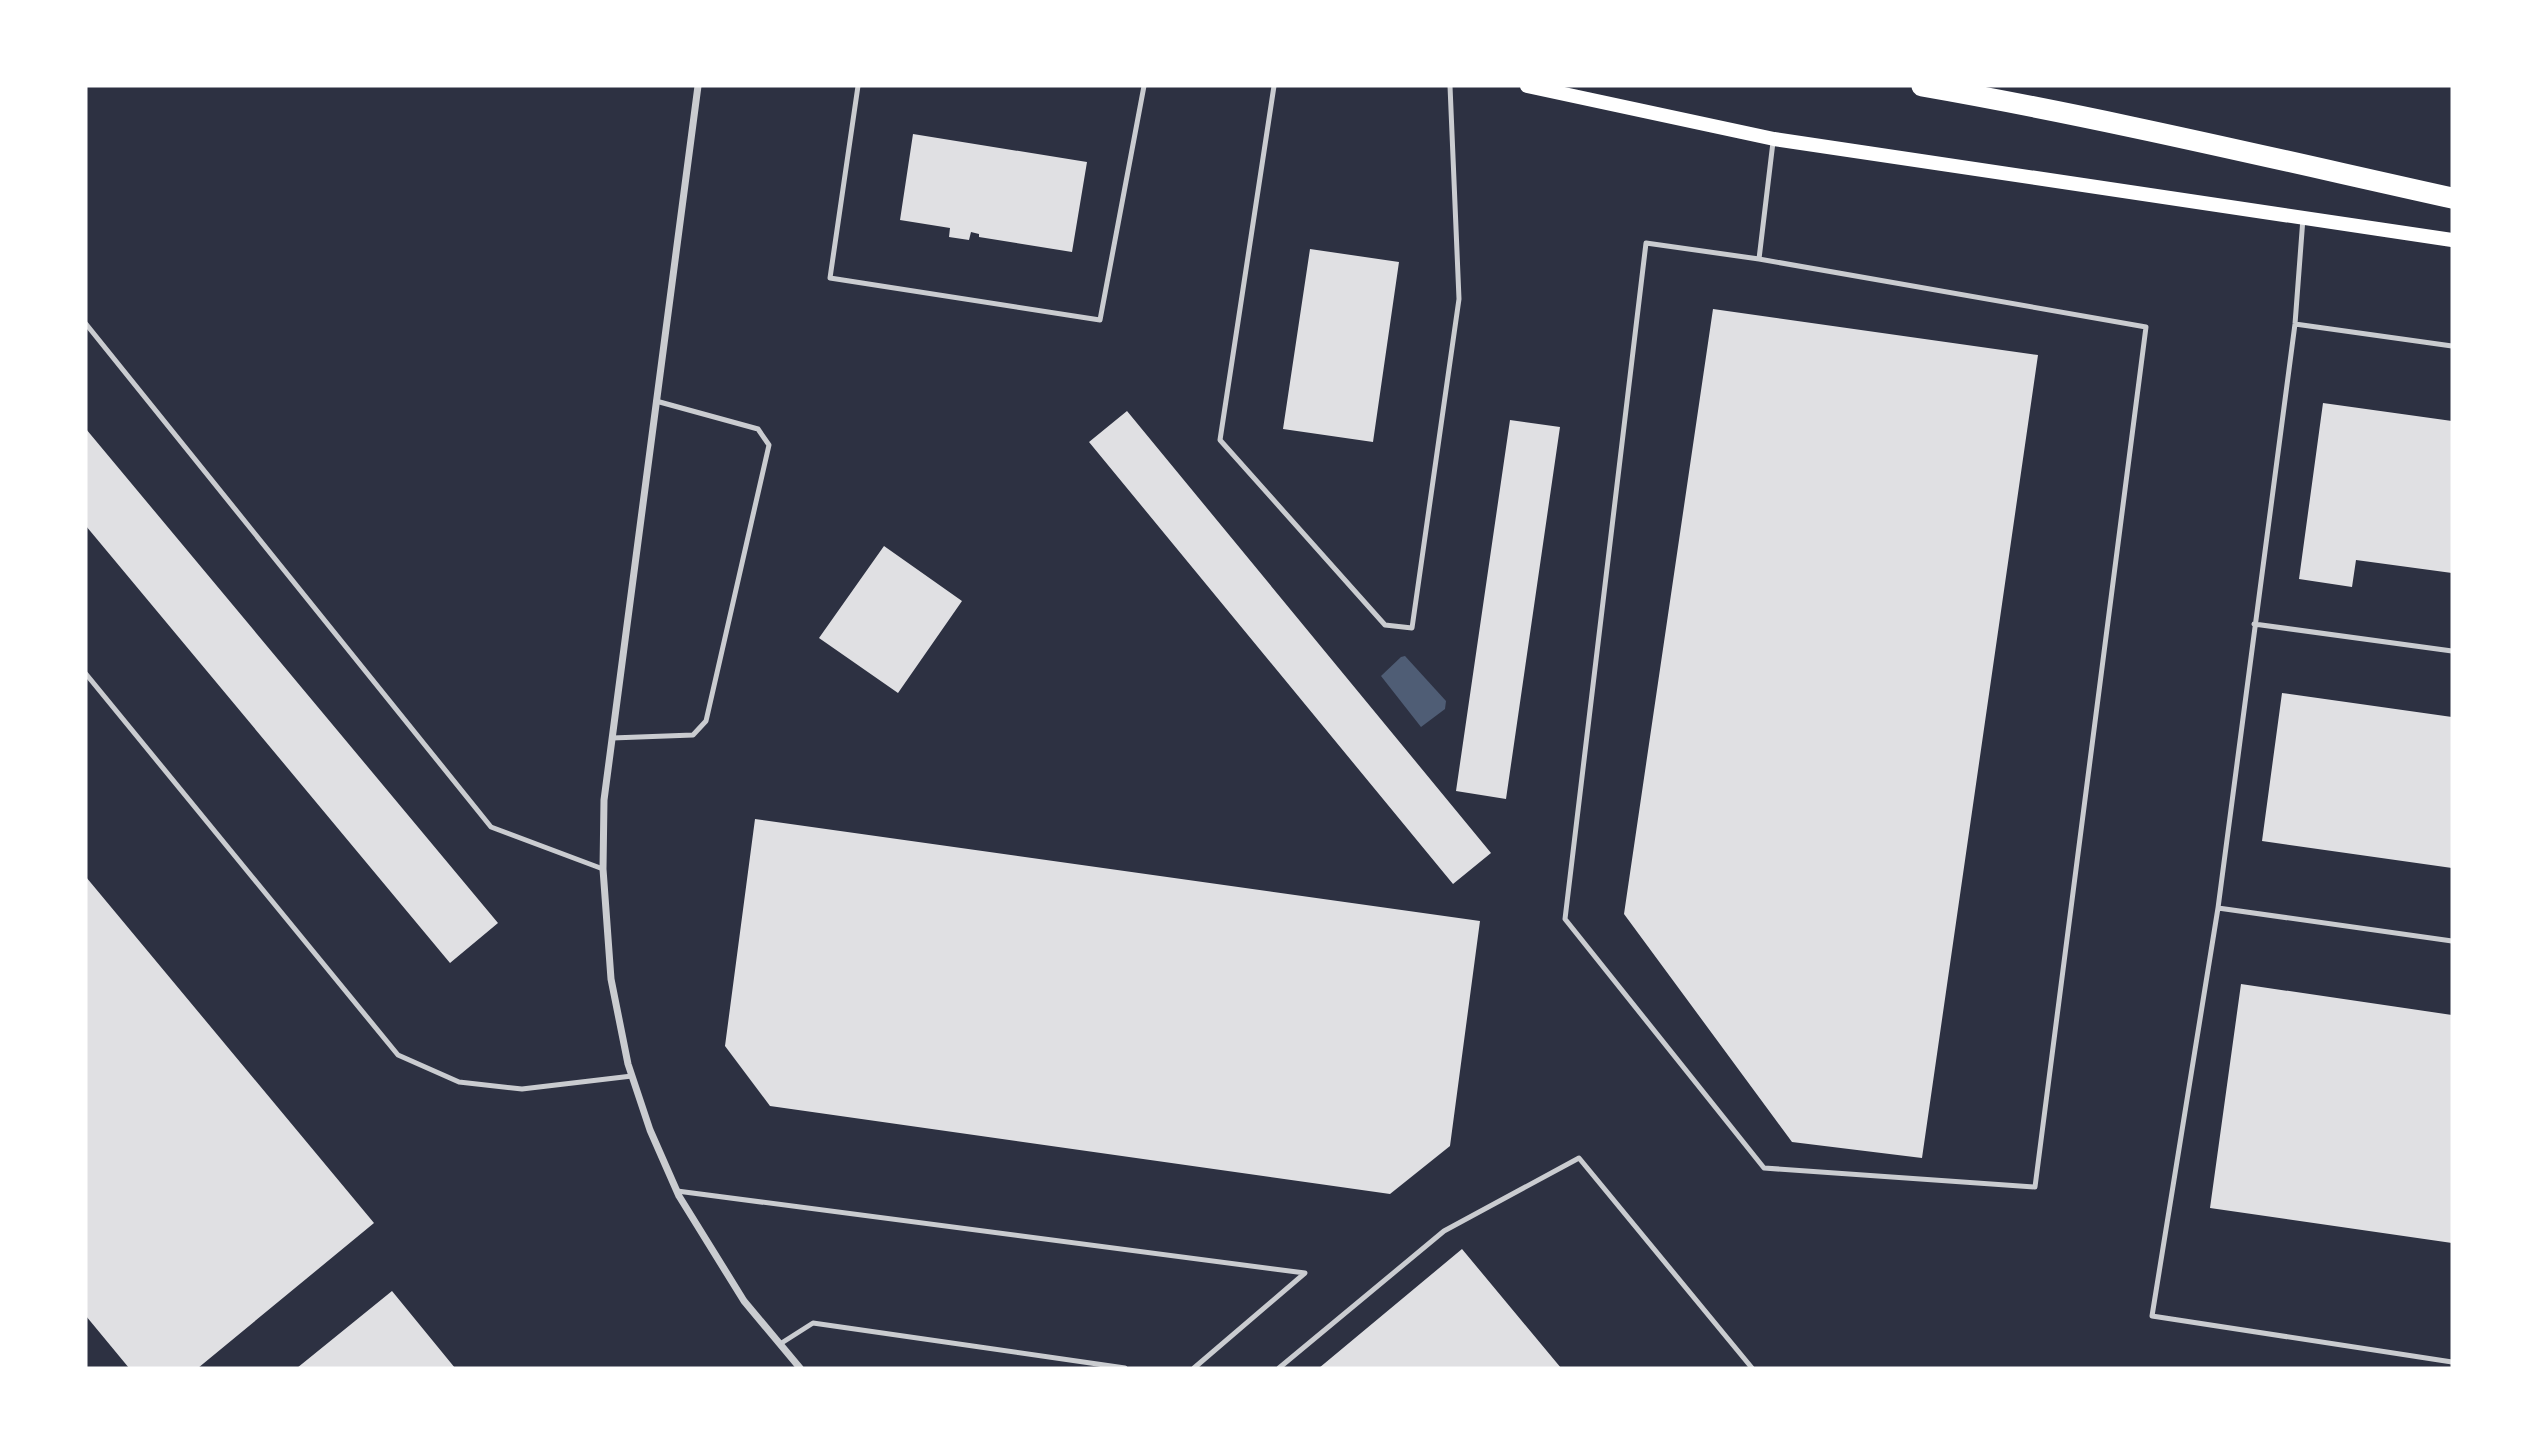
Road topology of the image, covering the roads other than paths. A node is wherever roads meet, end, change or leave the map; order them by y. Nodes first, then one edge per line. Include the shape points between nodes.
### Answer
1 (698, 86) edge
2 (858, 86) edge
3 (1143, 86) edge
4 (1274, 86) edge
5 (1450, 86) edge
6 (1527, 86) edge
7 (1922, 86) edge
8 (1774, 139) junction
9 (2452, 198) edge
10 (2303, 218) junction
11 (2452, 240) edge
12 (1759, 259) junction
13 (86, 324) edge
14 (2295, 324) junction
15 (2452, 346) edge
16 (656, 401) junction
17 (2254, 624) junction
18 (2452, 651) edge
19 (86, 674) edge
20 (612, 738) junction
21 (603, 870) junction
22 (2218, 908) junction
23 (2452, 941) edge
24 (632, 1076) junction
25 (677, 1191) junction
26 (780, 1344) junction
27 (2452, 1362) edge
28 (800, 1368) edge
29 (1125, 1368) edge
30 (1194, 1368) edge
31 (1279, 1368) edge
32 (1752, 1368) edge

1 - 16 street
2 - 3 lane via 830,278 1100,320
4 - 5 lane via 1220,440 1385,625 1412,628 1459,299
6 - 8 main road
7 - 9 highway
8 - 10 main road
8 - 12 lane
10 - 11 main road
10 - 14 lane
12 - 12 lane via 1646,243 1565,919 1764,1168 2035,1187 2146,327
13 - 21 lane via 491,827
14 - 15 lane
14 - 17 lane
16 - 20 street
16 - 20 lane via 758,429 769,445 706,721 693,735
17 - 18 lane
17 - 22 lane
19 - 24 lane via 398,1055 459,1082 522,1089
20 - 21 street via 604,800
21 - 24 street via 611,979
22 - 23 lane
22 - 27 lane via 2152,1316
24 - 25 street
25 - 26 street via 744,1301
25 - 30 lane via 1305,1273
26 - 28 street
26 - 29 lane via 813,1323
31 - 32 lane via 1444,1231 1579,1158

